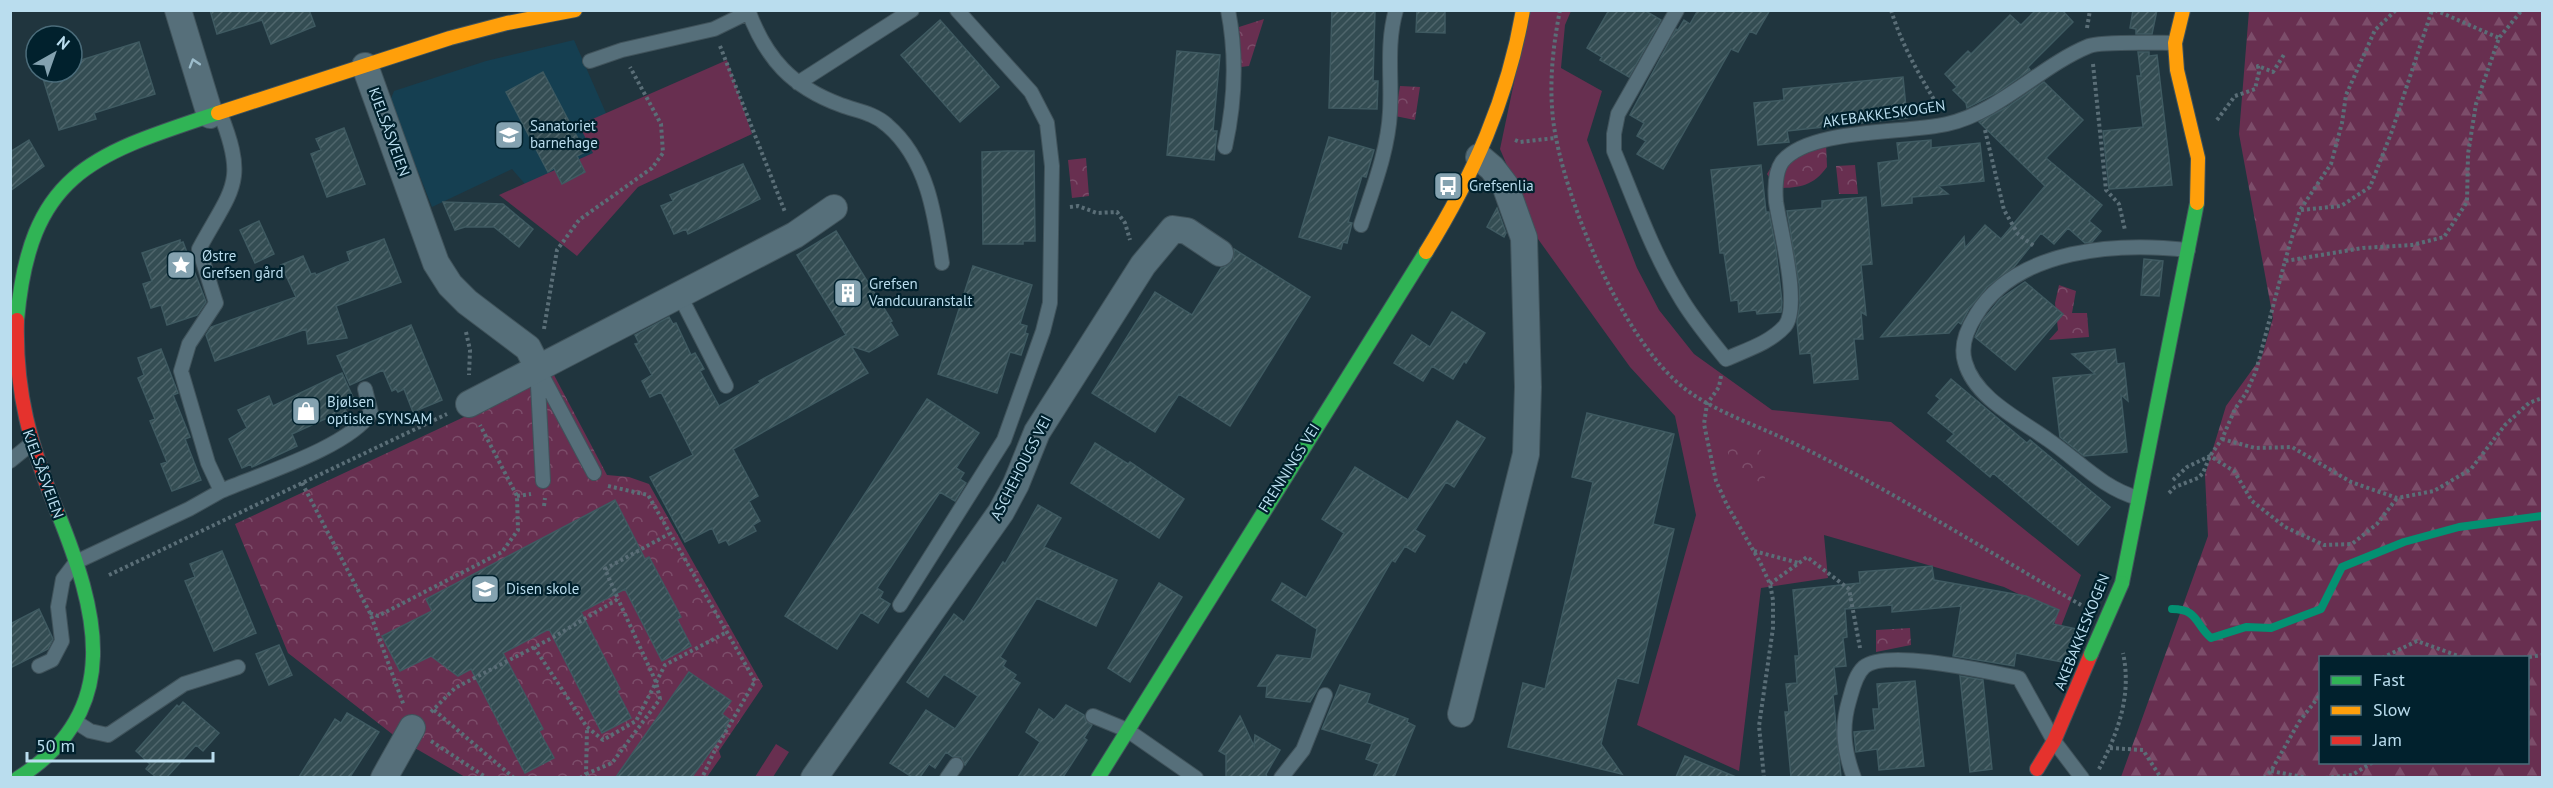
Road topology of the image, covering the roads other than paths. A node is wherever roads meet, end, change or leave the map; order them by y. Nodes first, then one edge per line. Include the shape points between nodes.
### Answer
1 (177, 10) edge
2 (575, 10) edge
3 (912, 10) edge
4 (957, 10) edge
5 (1228, 10) edge
6 (1396, 10) edge
7 (1523, 10) edge
8 (1677, 10) edge
9 (2183, 10) edge
10 (749, 11) edge
11 (544, 14) edge
12 (2175, 43) junction
13 (590, 61) dead end
14 (365, 66) junction
15 (798, 83) junction
16 (215, 114) junction
17 (1225, 147) dead end
18 (1479, 158) junction
19 (834, 208) dead end
20 (1361, 225) dead end
21 (2188, 250) junction
22 (1220, 253) dead end
23 (942, 263) dead end
24 (679, 294) junction
25 (537, 366) junction
26 (726, 386) dead end
27 (365, 389) dead end
28 (469, 404) road end
29 (31, 444) junction
30 (10, 462) edge
31 (594, 473) road end
32 (543, 481) dead end
33 (220, 491) junction
34 (2140, 498) junction
35 (76, 561) junction
36 (900, 604) dead end
37 (39, 666) dead end
38 (238, 667) dead end
39 (1325, 695) dead end
40 (1461, 714) dead end
41 (1093, 716) dead end
42 (76, 722) junction
43 (412, 728) road end
44 (1127, 730) junction
45 (2055, 741) junction
46 (956, 765) dead end
47 (2034, 775) edge
48 (18, 777) edge
49 (384, 777) edge
50 (814, 777) edge
51 (947, 777) edge
52 (1098, 777) edge
53 (1196, 777) edge
54 (1281, 777) edge
55 (1854, 777) edge
56 (2082, 777) edge

16 -> 1 street
2 - 11 street, KJELSÅSVEIEN
3 - 15 lane
4 - 36 lane via 1031,92 1047,123 1052,166 1050,303 1004,440
5 - 17 lane via 1236,60
6 - 20 lane via 1390,30 1388,132
7 - 18 street, FRENNINGS VEI via 1506,90
8 - 12 lane, AKEBAKKESKOGEN via 1618,114 1614,151 1677,293 1696,324 1726,359 1774,336 1786,325 1791,313 1792,291 1775,197 1781,163 1802,146 1819,139 1949,124 1980,112 2091,45
9 - 12 street, AKEBAKKESKOGEN
10 - 13 lane via 714,29
10 - 15 lane via 770,55
11 - 14 street, KJELSÅSVEIEN
12 - 21 street, AKEBAKKESKOGEN via 2200,177
14 - 16 street, KJELSÅSVEIEN
14 - 25 street, KJELSÅSVEIEN via 436,263 467,302 528,348
15 - 23 lane via 816,95 866,112 886,123 901,138 933,202
16 - 29 street, KJELSÅSVEIEN via 140,139 100,158 70,180 43,214 25,263 17,341 19,392
16 - 33 lane via 230,139 235,173 227,201 199,249 216,303 189,344 181,371
18 - 40 street via 1505,185 1524,238 1527,454
18 - 44 street, FRENNINGS VEI via 1441,227
19 - 24 street via 795,235
21 - 34 street, AKEBAKKESKOGEN
21 - 34 lane via 2129,247 2030,268 2012,278 1979,309 1965,337 1965,363 1978,385 2006,411 2109,487
22 - 50 street, ASCHEHOUGS VEI via 1187,231 1173,229 1143,265 1037,432 1001,512
24 - 25 street
24 - 26 lane
25 - 28 street
25 - 31 lane
25 - 32 lane
27 - 33 lane via 371,413 363,424 323,448
29 - 30 lane
29 - 35 street, KJELSÅSVEIEN
33 - 35 lane
34 - 45 street, AKEBAKKESKOGEN, bridge via 2122,583
35 - 37 lane via 63,579 58,607 62,641 52,660
35 - 42 street, KJELSÅSVEIEN via 96,642 91,684
38 - 42 lane via 183,684 108,735 90,731
39 - 54 lane via 1303,750
41 - 44 lane
42 - 48 street, KJELSÅSVEIEN via 54,752
43 - 49 street
44 - 52 street, FRENNINGS VEI
44 - 53 lane
45 - 47 street, AKEBAKKESKOGEN
45 - 55 lane via 2019,678 1926,661 1880,661 1864,667 1843,721 1845,754
45 - 56 lane
46 - 51 lane

